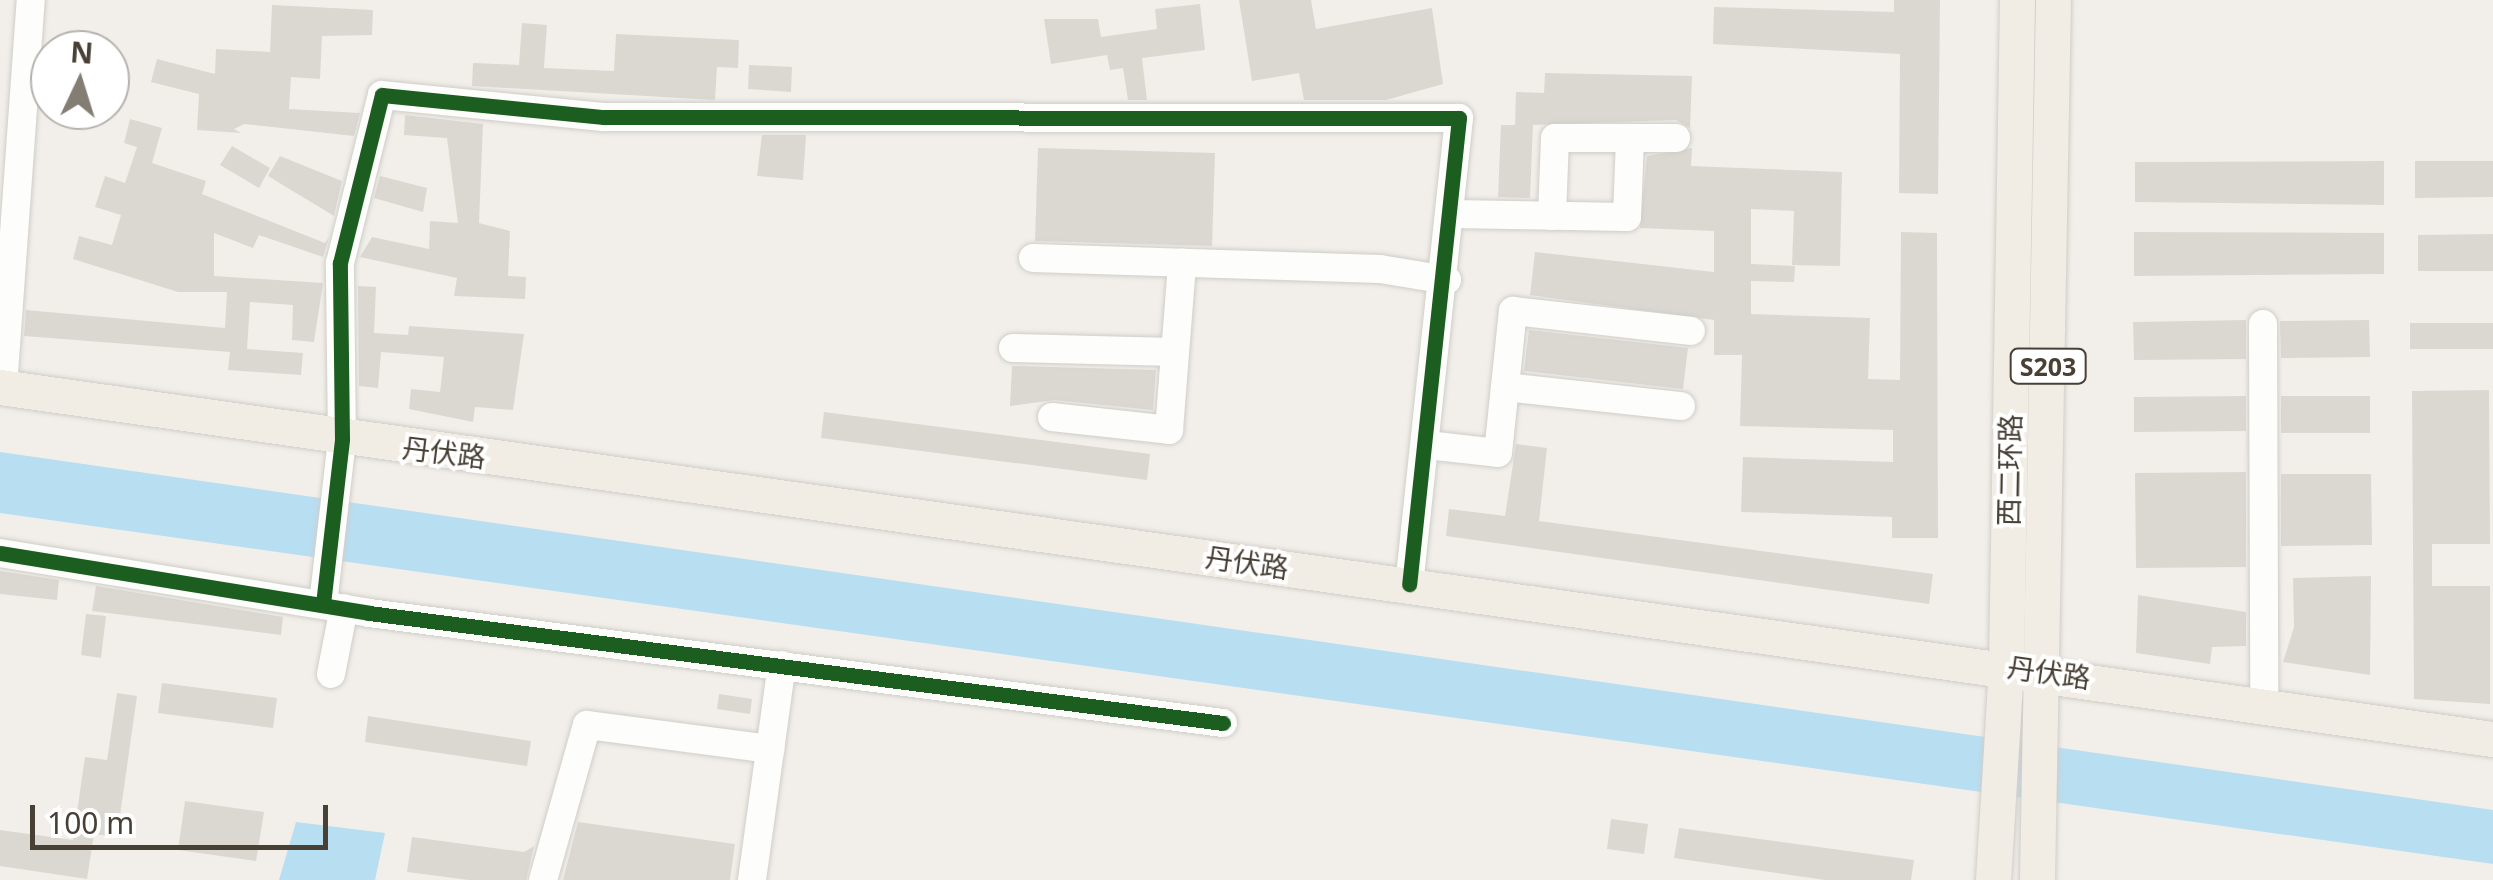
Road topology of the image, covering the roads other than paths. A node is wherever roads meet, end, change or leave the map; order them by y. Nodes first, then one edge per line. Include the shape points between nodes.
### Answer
1 (30, 0) edge
2 (2017, 0) edge
3 (2053, 0) edge
4 (1630, 138) junction
5 (1676, 138) dead end
6 (1452, 214) junction
7 (1552, 216) junction
8 (1033, 258) dead end
9 (1182, 263) junction
10 (1446, 280) junction
11 (2262, 324) dead end
12 (1690, 332) dead end
13 (1013, 348) dead end
14 (1175, 352) junction
15 (1, 387) edge
16 (1505, 387) junction
17 (1680, 406) dead end
18 (1052, 417) dead end
19 (342, 439) junction
20 (1427, 444) junction
21 (0, 553) edge
22 (1409, 584) junction
23 (331, 599) junction
24 (782, 665) junction
25 (2006, 665) junction
26 (2044, 670) junction
27 (331, 674) dead end
28 (2264, 704) junction
29 (1222, 724) dead end
30 (2493, 739) edge
31 (770, 749) junction
32 (1993, 864) edge
33 (2037, 864) edge
34 (542, 880) edge
35 (752, 880) edge

1 - 15 street
2 - 25 main road, 西二环路 / S203
3 - 26 main road, 西二环路 / S203
4 - 5 street
4 - 7 street via 1554,138
4 - 7 street via 1627,217
6 - 7 street
6 - 10 street
6 - 19 street via 1459,118 604,117 382,95 340,263
8 - 9 street
9 - 10 street
9 - 14 street
10 - 20 street
11 - 28 street
12 - 16 street via 1513,311
13 - 14 street
14 - 18 street via 1169,430
15 - 19 main road, 丹伏路
16 - 17 street
16 - 20 street via 1498,454
19 - 22 main road, 丹伏路
19 - 23 street
20 - 22 street
21 - 23 street
22 - 25 main road, 丹伏路
23 - 24 street
23 - 27 street
24 - 29 street
24 - 31 street
25 - 26 main road, 丹伏路
25 - 32 main road, 西二环路 / S203
26 - 28 main road, 丹伏路
26 - 33 main road, 西二环路 / S203
28 - 30 main road, 丹伏路
31 - 34 street via 587,725
31 - 35 street

